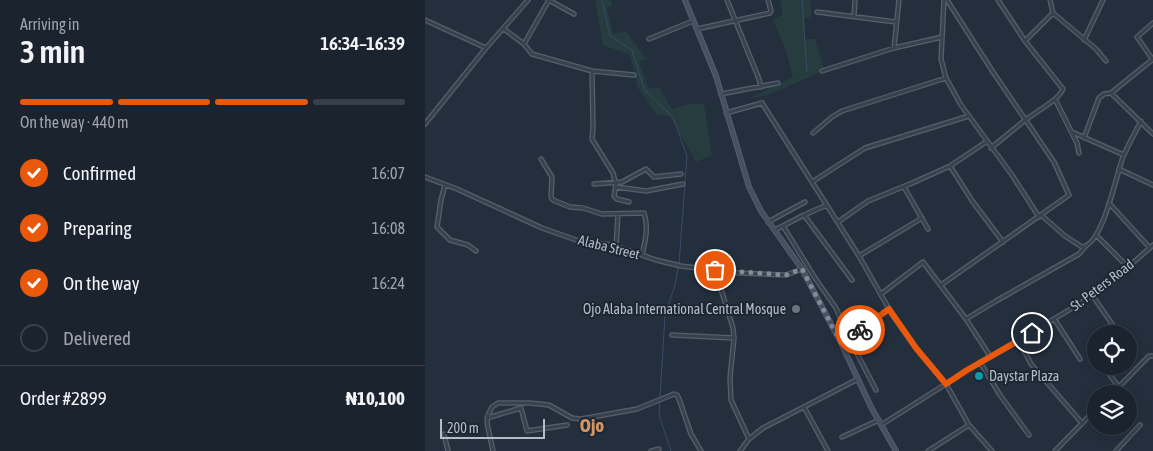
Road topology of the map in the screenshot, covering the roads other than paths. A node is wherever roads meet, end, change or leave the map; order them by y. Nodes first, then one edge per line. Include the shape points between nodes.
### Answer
1 (528, 0) edge
2 (549, 0) edge
3 (685, 0) edge
4 (727, 0) edge
5 (768, 0) edge
6 (855, 0) edge
7 (899, 0) edge
8 (946, 0) edge
9 (999, 0) edge
10 (1050, 0) edge
11 (1103, 0) edge
12 (817, 12) dead end
13 (1053, 13) junction
14 (574, 14) dead end
15 (853, 16) junction
16 (425, 20) edge
17 (693, 21) junction
18 (735, 21) junction
19 (896, 22) junction
20 (1153, 23) edge
21 (504, 29) junction
22 (697, 29) junction
23 (942, 37) junction
24 (649, 40) dead end
25 (1025, 40) junction
26 (1084, 40) junction
27 (524, 44) junction
28 (487, 48) junction
29 (894, 48) junction
30 (1153, 60) edge
31 (1106, 61) dead end
32 (592, 71) junction
33 (822, 71) dead end
34 (634, 75) dead end
35 (946, 78) junction
36 (779, 83) dead end
37 (761, 87) junction
38 (1111, 93) junction
39 (721, 95) junction
40 (1055, 99) junction
41 (726, 113) junction
42 (969, 116) junction
43 (1026, 119) junction
44 (1141, 121) junction
45 (425, 124) edge
46 (1072, 132) junction
47 (813, 133) dead end
48 (1153, 134) edge
49 (1084, 138) junction
50 (986, 142) junction
51 (991, 148) junction
52 (1079, 152) dead end
53 (1124, 155) junction
54 (541, 158) dead end
55 (950, 166) junction
56 (1119, 169) junction
57 (681, 174) dead end
58 (425, 177) edge
59 (812, 182) junction
60 (594, 184) dead end
61 (683, 184) dead end
62 (445, 185) junction
63 (616, 185) junction
64 (1153, 185) edge
65 (904, 187) junction
66 (629, 202) dead end
67 (805, 202) dead end
68 (1108, 203) junction
69 (827, 205) junction
70 (618, 214) junction
71 (804, 215) junction
72 (1040, 216) junction
73 (922, 218) junction
74 (768, 222) junction
75 (838, 222) junction
76 (783, 226) junction
77 (928, 229) dead end
78 (775, 230) junction
79 (1096, 235) junction
80 (1003, 242) junction
81 (616, 246) junction
82 (1152, 246) edge
83 (1085, 247) junction
84 (476, 251) dead end
85 (642, 255) junction
86 (859, 256) junction
87 (1128, 267) junction
88 (802, 269) junction
89 (715, 270) junction
90 (852, 280) dead end
91 (941, 285) junction
92 (881, 294) junction
93 (1092, 295) junction
94 (889, 309) junction
95 (966, 320) junction
96 (1055, 320) junction
97 (1113, 325) edge
98 (672, 335) dead end
99 (734, 338) junction
100 (849, 338) junction
101 (1019, 341) junction
102 (841, 343) junction
103 (1153, 356) edge
104 (990, 357) junction
105 (1080, 359) dead end
106 (980, 362) junction
107 (1110, 375) edge
108 (858, 380) junction
109 (946, 384) junction
110 (1117, 385) edge
111 (1121, 385) edge
112 (876, 390) dead end
113 (804, 407) junction
114 (487, 418) junction
115 (1087, 418) edge
116 (879, 420) junction
117 (1082, 423) junction
118 (567, 425) dead end
119 (881, 425) junction
120 (969, 425) junction
121 (1140, 425) dead end
122 (444, 434) dead end
123 (1029, 435) dead end
124 (842, 437) dead end
125 (749, 439) junction
126 (659, 449) dead end
127 (447, 451) edge
128 (493, 451) edge
129 (651, 451) edge
130 (701, 451) edge
131 (740, 451) edge
132 (828, 451) edge
133 (896, 451) edge
134 (928, 451) edge
135 (992, 451) edge
136 (1055, 451) edge
137 (1116, 451) edge

1 - 21 street
2 - 14 street
2 - 27 street
3 - 17 main road
4 - 18 street
5 - 18 street via 770,13
6 - 15 street
7 - 19 street
8 - 23 street
8 - 43 street
9 - 25 street
10 - 13 street
11 - 26 street
12 - 15 street
13 - 25 street
13 - 26 street
15 - 19 street
16 - 28 street
17 - 22 main road
17 - 24 street
18 - 22 street
18 - 37 street
19 - 29 street
20 - 30 street via 1137,36
21 - 27 street
21 - 28 street
22 - 39 main road
23 - 29 street
23 - 35 street via 941,59
25 - 40 street via 1061,85 1062,91
26 - 31 street
27 - 32 street via 532,54
28 - 45 street
29 - 33 street
30 - 38 street
32 - 34 street
32 - 63 street via 592,139 613,173
35 - 42 street
35 - 47 street via 842,111
36 - 37 street
37 - 39 street
38 - 44 street
38 - 49 street via 1099,98
39 - 41 main road
40 - 43 street
40 - 46 street
41 - 59 street via 762,103
41 - 74 main road via 749,187
42 - 50 street
42 - 59 street via 865,148
43 - 51 street
43 - 72 street via 1054,162 1069,195
44 - 48 street
44 - 53 street
46 - 49 street
46 - 52 street
49 - 53 street
50 - 51 street
50 - 55 street
51 - 72 street
53 - 56 street
54 - 70 street via 552,177 553,200 597,213
55 - 65 street
55 - 80 street
56 - 64 street
56 - 68 street
57 - 63 street via 654,177 646,169
58 - 62 street, Alaba Street
59 - 69 street
60 - 63 street
61 - 63 street via 646,191
62 - 81 street, Alaba Street via 542,228 579,241
62 - 84 street via 437,227 450,240
63 - 66 street via 615,198
65 - 73 street
65 - 75 street via 868,201
67 - 74 street
68 - 79 street
68 - 82 street
69 - 71 street
69 - 75 street
70 - 81 street
70 - 85 street via 645,215
71 - 76 street
71 - 90 street
72 - 80 street
72 - 83 street
73 - 77 street
73 - 86 street
74 - 78 main road
75 - 86 street
76 - 78 street
76 - 100 street via 836,308
78 - 88 main road
79 - 83 street
79 - 87 street
80 - 91 street
81 - 85 street, Alaba Street
82 - 87 street, St. Peters Road
83 - 95 street via 1079,254
85 - 89 street, Alaba Street
86 - 92 street
87 - 93 street, St. Peters Road
88 - 89 street, Alaba Street via 786,275
88 - 102 main road
89 - 99 street
91 - 92 street via 923,262
91 - 95 street
92 - 94 street
93 - 96 street, St. Peters Road
93 - 97 street
94 - 100 street
94 - 109 street
95 - 104 street
96 - 101 street, St. Peters Road
96 - 105 street
98 - 99 street
99 - 125 street via 731,400
100 - 102 street
100 - 112 street
101 - 104 street, St. Peters Road
101 - 117 street via 1031,364
102 - 108 main road
103 - 111 street via 1149,356
104 - 106 street, St. Peters Road
106 - 109 street, St. Peters Road
106 - 123 street
107 - 110 street
108 - 113 street
108 - 116 main road
109 - 119 street, St. Peters Road
109 - 120 street
113 - 125 street
113 - 132 street
114 - 118 street via 521,408 527,431
114 - 128 street
114 - 130 street via 492,407 499,403 549,405 572,418 581,419 637,409 674,394
115 - 117 street
116 - 119 main road
116 - 124 street
117 - 136 street
119 - 133 main road
120 - 134 street
120 - 135 street
121 - 137 street
122 - 127 street
125 - 131 street
126 - 129 street

